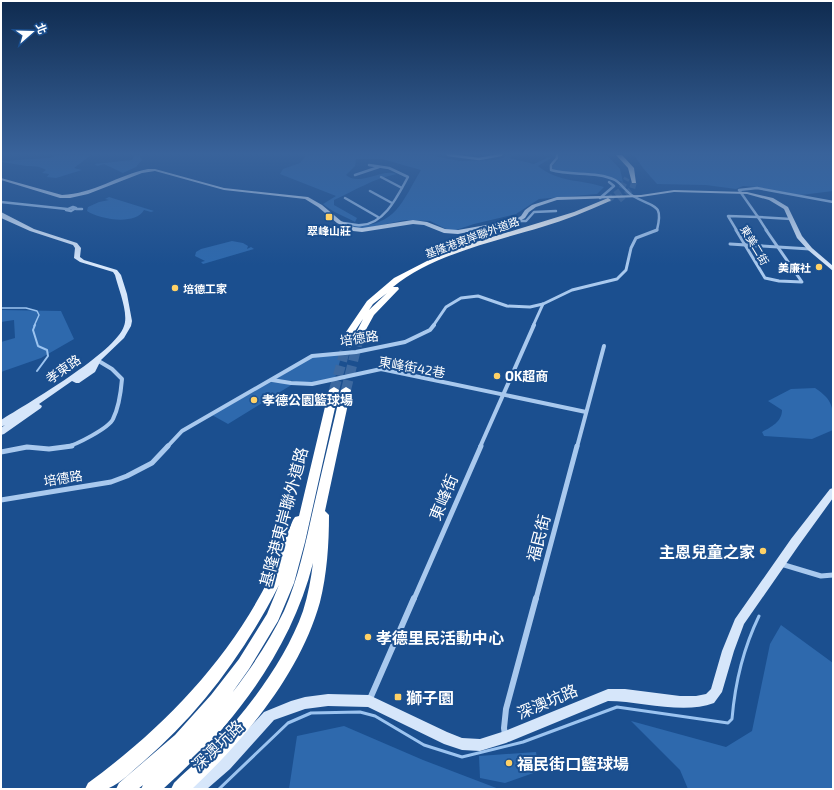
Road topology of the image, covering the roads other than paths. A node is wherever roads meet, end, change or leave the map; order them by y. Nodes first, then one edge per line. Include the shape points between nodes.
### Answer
1 (47, 192) edge
2 (90, 192) edge
3 (250, 192) edge
4 (372, 192) edge
5 (399, 192) edge
6 (607, 192) edge
7 (629, 192) edge
8 (667, 192) edge
9 (703, 192) edge
10 (778, 192) edge
11 (741, 193) junction
12 (633, 196) junction
13 (345, 198) dead end
14 (600, 198) junction
15 (608, 200) tunnel mouth
16 (617, 201) tunnel mouth
17 (1, 202) edge
18 (833, 202) edge
19 (392, 203) junction
20 (82, 209) dead end
21 (556, 211) dead end
22 (587, 211) junction
23 (1, 214) edge
24 (378, 217) junction
25 (757, 217) junction
26 (791, 218) junction
27 (516, 221) junction
28 (339, 223) junction
29 (730, 244) dead end
30 (745, 245) junction
31 (778, 247) junction
32 (810, 249) junction
33 (833, 269) edge
34 (543, 304) junction
35 (360, 322) junction
36 (350, 332) tunnel mouth
37 (360, 333) tunnel mouth
38 (604, 346) dead end
39 (97, 360) junction
40 (272, 380) junction
41 (334, 390) tunnel mouth
42 (346, 390) tunnel mouth
43 (502, 394) junction
44 (586, 412) junction
45 (1, 424) edge
46 (1, 432) edge
47 (1, 452) edge
48 (833, 491) edge
49 (315, 498) junction
50 (1, 500) edge
51 (780, 563) junction
52 (833, 576) edge
53 (369, 701) junction
54 (506, 737) junction
55 (94, 789) edge
56 (125, 789) edge
57 (150, 789) edge
58 (180, 789) edge
59 (196, 789) edge

1 - 2 street via 62,196
3 - 28 street via 312,200
4 - 19 street
5 - 19 street
6 - 14 street
7 - 12 street
8 - 12 street
9 - 11 street
10 - 18 street
11 - 25 street
11 - 26 street via 758,195 778,202 789,211
12 - 14 street
12 - 34 street, 培德路 via 657,208 660,218 657,230 635,240 623,276 572,290
13 - 24 street
14 - 27 street via 567,198 544,202 534,206
15 - 22 highway, 基隆港東岸聯外道路
16 - 22 highway, 基隆港東岸聯外道路
17 - 20 street
19 - 24 street via 389,210
21 - 27 street via 534,212 526,221
22 - 35 highway, 基隆港東岸聯外道路 via 412,273 373,304
23 - 39 street via 32,230 75,244 78,248 77,258 82,261 116,271 129,325 111,348
24 - 28 street via 362,225
25 - 26 street, 東美二街
25 - 30 street, 東美二街 via 728,216
25 - 31 street
26 - 32 street via 799,237
27 - 28 street via 458,232 444,231 419,222 362,230 354,230
29 - 30 street
30 - 31 street
30 - 31 street, 東美二街 via 765,278 772,281 802,282
31 - 32 street
32 - 33 street
34 - 40 street, 培德路 via 518,307 484,297 461,298 446,307 434,326 420,336 405,342 366,350 312,356
34 - 43 street, 東峰街
35 - 36 highway, 基隆港東岸聯外道路
35 - 37 highway, 基隆港東岸聯外道路
38 - 44 street, 福民街
39 - 45 street, 孝東路
39 - 46 street, 孝東路 via 92,370
39 - 47 street via 122,379 113,420 94,435 71,446 49,449 27,447
40 - 43 street, 東峰街42巷 via 324,383 381,369
40 - 50 street, 培德路 via 182,431 152,463 127,476 111,482
41 - 49 highway, 基隆港東岸聯外道路
42 - 49 highway, 基隆港東岸聯外道路
43 - 44 street, 東峰街42巷
43 - 53 street, 東峰街
44 - 54 street, 福民街 via 506,709
48 - 51 street, 深澳坑路
49 - 55 highway via 272,587 237,646 202,690 158,737
49 - 56 highway, 基隆港東岸聯外道路 via 287,583 272,618 244,664 218,700 181,741
49 - 57 highway, 基隆港東岸聯外道路 via 312,545 291,610 256,672 197,747
49 - 58 highway via 323,536 317,577 310,611 291,652 261,699 227,742
51 - 52 street via 821,576
51 - 54 street, 深澳坑路 via 739,622 716,692 710,699 680,702 608,695
53 - 54 street, 深澳坑路 via 444,738 462,744 480,745
53 - 59 street, 深澳坑路 via 328,700 305,703 269,716 225,764

